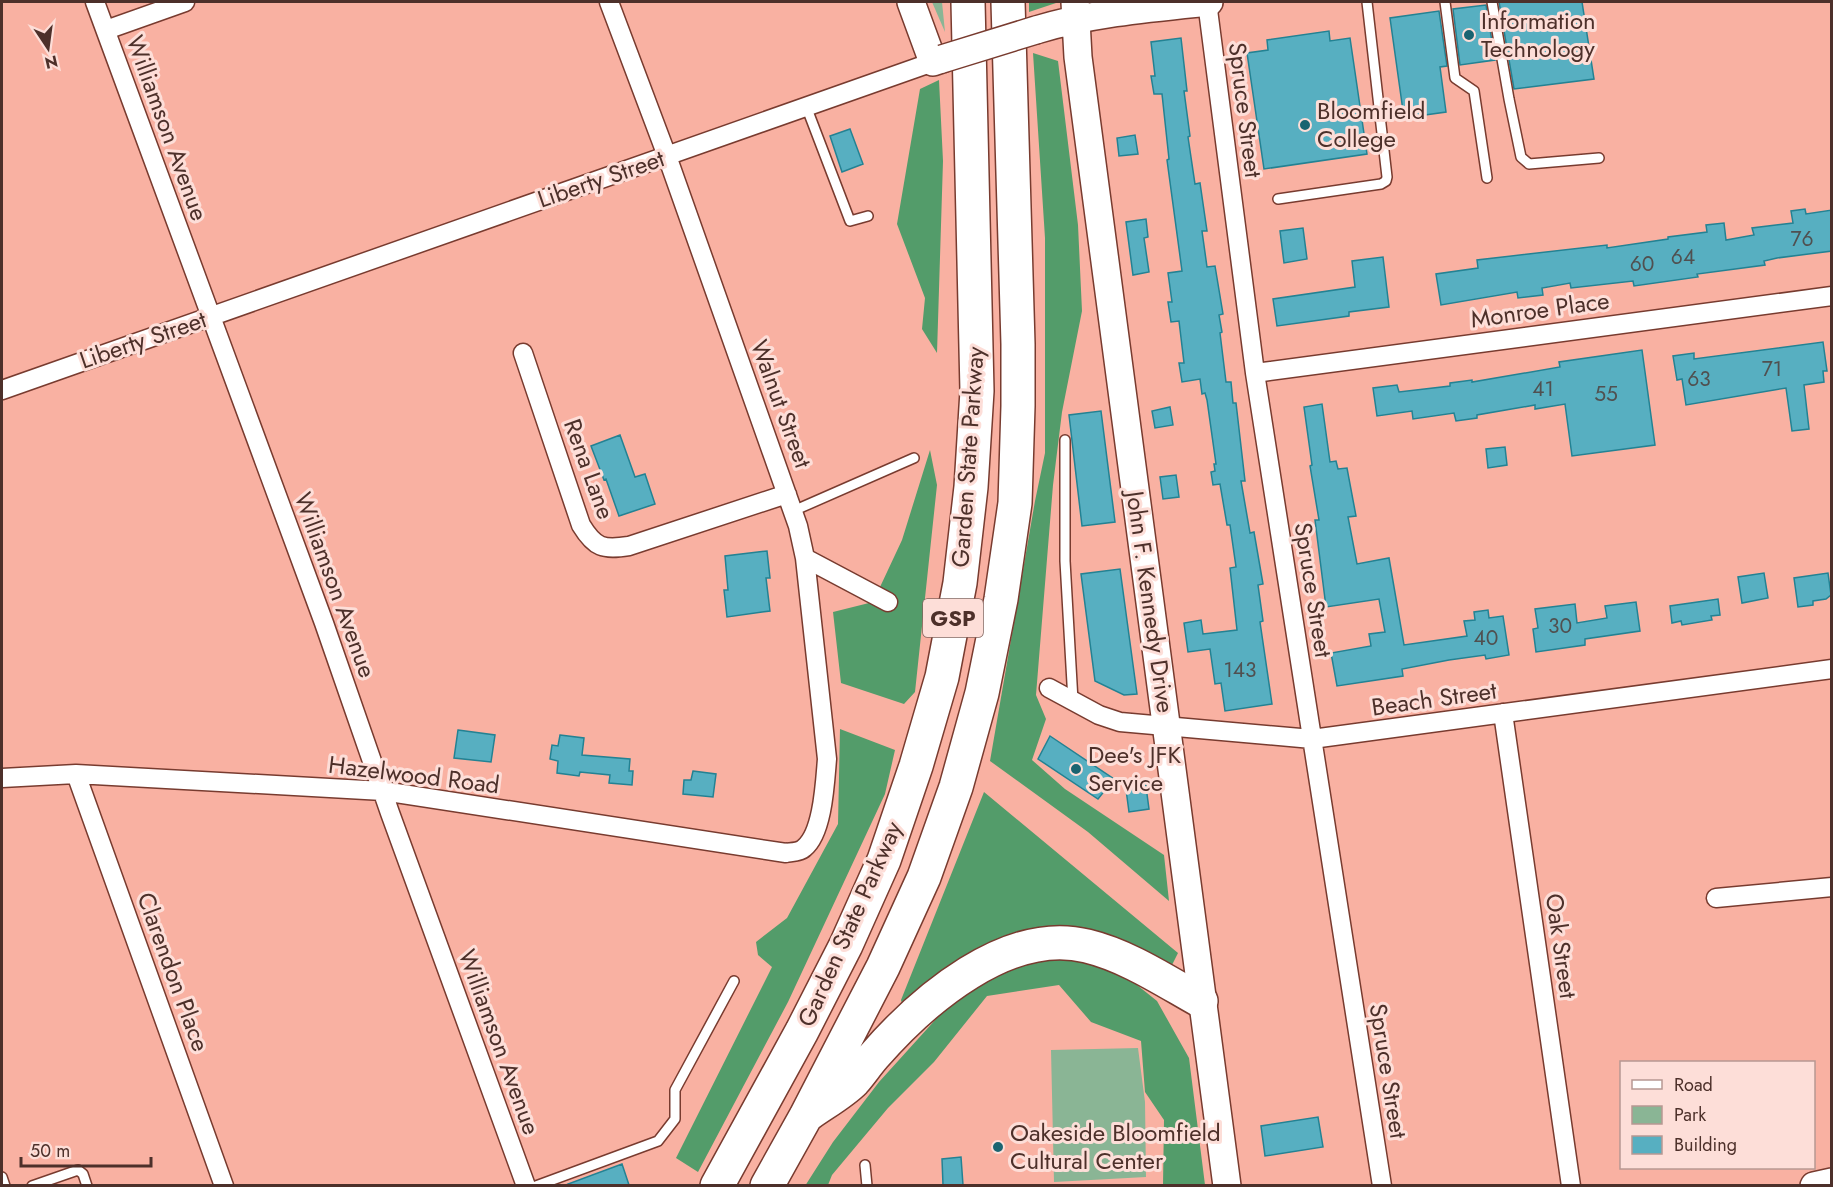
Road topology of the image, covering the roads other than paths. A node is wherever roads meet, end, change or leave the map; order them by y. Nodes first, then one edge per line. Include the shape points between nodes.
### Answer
1 (95, 2) edge
2 (185, 2) edge
3 (609, 2) edge
4 (911, 2) edge
5 (966, 2) edge
6 (1010, 2) edge
7 (1207, 2) edge
8 (1367, 2) edge
9 (1445, 2) edge
10 (1492, 2) edge
11 (1075, 10) edge
12 (106, 30) junction
13 (948, 59) junction
14 (806, 106) junction
15 (667, 156) junction
16 (1599, 158) dead end
17 (1488, 178) dead end
18 (1278, 199) dead end
19 (868, 216) dead end
20 (1832, 296) edge
21 (211, 316) junction
22 (523, 353) dead end
23 (1255, 373) junction
24 (2, 390) edge
25 (1065, 440) dead end
26 (914, 458) dead end
27 (790, 502) junction
28 (805, 558) junction
29 (888, 602) dead end
30 (1831, 673) edge
31 (1049, 688) dead end
32 (1073, 701) junction
33 (1503, 713) junction
34 (1166, 727) junction
35 (1312, 739) junction
36 (76, 774) junction
37 (2, 778) edge
38 (383, 791) junction
39 (813, 838) joint
40 (1832, 887) edge
41 (1716, 898) dead end
42 (734, 981) dead end
43 (1202, 1001) junction
44 (806, 1116) junction
45 (866, 1165) dead end
46 (2, 1177) edge
47 (1832, 1182) edge
48 (5, 1185) edge
49 (32, 1185) edge
50 (87, 1185) edge
51 (224, 1185) edge
52 (526, 1185) edge
53 (536, 1185) edge
54 (717, 1185) edge
55 (767, 1185) edge
56 (867, 1185) edge
57 (1227, 1185) edge
58 (1382, 1185) edge
59 (1571, 1185) edge
60 (1814, 1185) edge

1 - 12 street, Williamson Avenue
2 - 12 street
3 - 15 street, Walnut Street
4 - 13 main road
5 - 13 highway, Garden State Parkway
6 - 44 highway, Garden State Parkway / GSP via 1018,406 1015,503 1001,598 982,693 957,787 924,877 883,967
7 - 11 main road, Liberty Street
7 - 23 street, Spruce Street
8 - 18 lane via 1386,181
9 - 17 lane via 1455,78 1474,91
10 - 16 lane via 1524,162
11 - 13 main road, Liberty Street, bridge via 1036,30
11 - 34 main road, John F. Kennedy Drive
12 - 21 street, Williamson Avenue
13 - 14 street, Liberty Street
13 - 54 highway, Garden State Parkway / GSP via 977,391 960,583 942,677 884,860 846,945
14 - 15 street, Liberty Street
14 - 19 lane via 850,221
15 - 21 street, Liberty Street
15 - 27 street, Walnut Street
20 - 23 street, Monroe Place
21 - 24 street, Liberty Street
21 - 38 street, Williamson Avenue
22 - 27 street, Rena Lane via 581,525 599,546 629,546
23 - 35 street, Spruce Street
25 - 32 lane via 1065,561
26 - 27 lane
27 - 28 street, Walnut Street
28 - 29 street
28 - 39 street, Walnut Street via 827,759
30 - 33 street, Beach Street
31 - 32 street, Beach Street
32 - 34 street, Beach Street via 1120,722
33 - 35 street, Beach Street
33 - 59 street, Oak Street
34 - 35 street, Beach Street
34 - 43 main road, John F. Kennedy Drive
35 - 58 street, Spruce Street
36 - 37 street, Hazelwood Road
36 - 38 street, Hazelwood Road
36 - 51 street, Clarendon Place
38 - 39 street, Hazelwood Road via 786,853 803,850
38 - 52 street, Williamson Avenue
40 - 41 street
42 - 53 lane via 675,1090 675,1119 658,1141
43 - 44 highway via 1120,957 1085,945 1053,942 1020,949 988,962 947,989 895,1034 853,1082
43 - 57 main road, John F. Kennedy Drive
44 - 55 highway, Garden State Parkway / GSP
45 - 56 lane
46 - 48 lane
47 - 60 main road
49 - 50 lane via 78,1170

